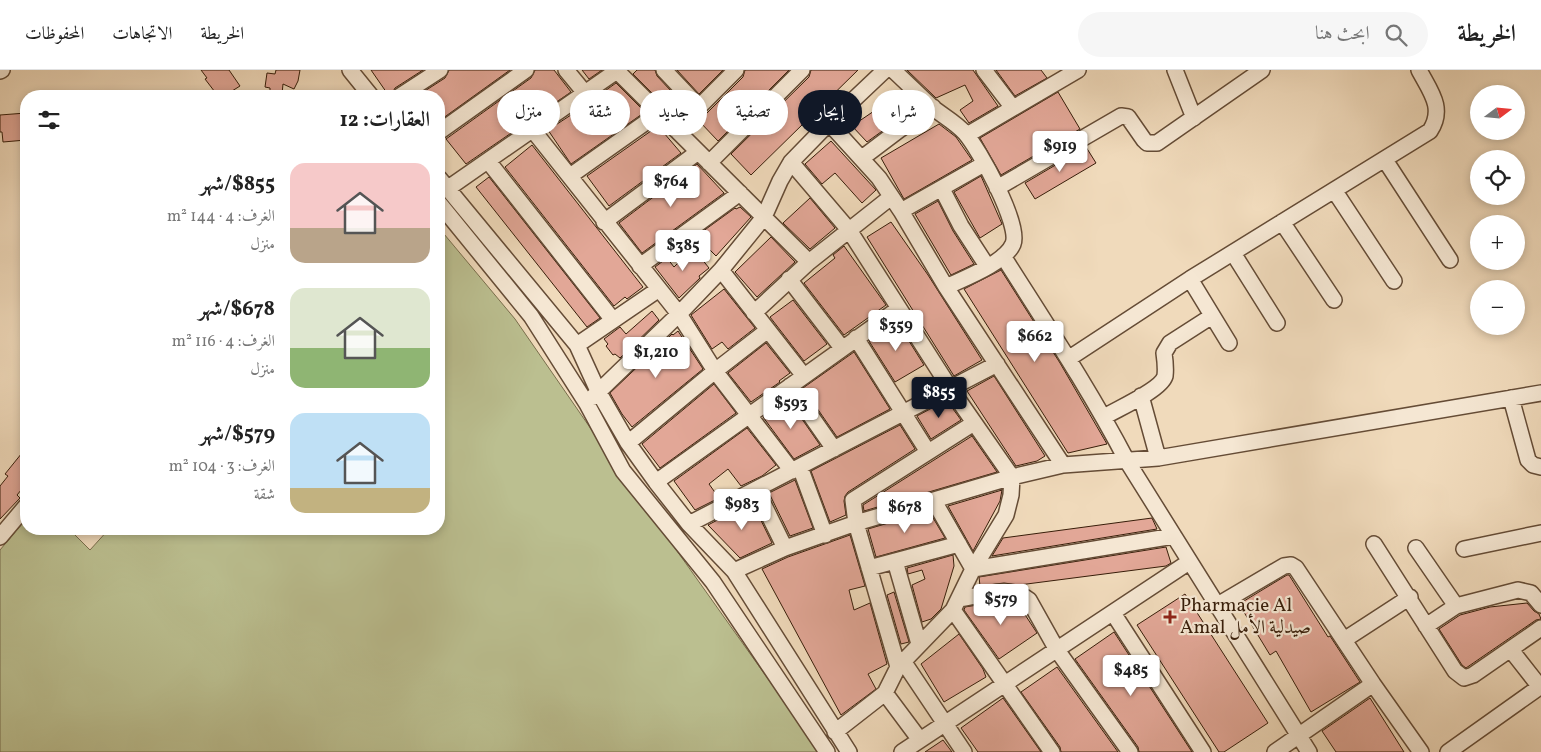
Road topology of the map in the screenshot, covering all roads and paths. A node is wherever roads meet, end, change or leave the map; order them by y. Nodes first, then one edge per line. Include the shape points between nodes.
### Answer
1 (440, 70) edge
2 (526, 70) edge
3 (566, 70) edge
4 (617, 70) edge
5 (664, 70) edge
6 (736, 70) edge
7 (802, 70) edge
8 (885, 70) edge
9 (893, 70) edge
10 (984, 70) edge
11 (1078, 70) edge
12 (1174, 70) edge
13 (1262, 70) edge
14 (1418, 70) edge
15 (344, 71) edge
16 (1057, 75) edge
17 (355, 90) edge
18 (365, 90) edge
19 (409, 90) edge
20 (583, 90) edge
21 (589, 90) edge
22 (683, 90) edge
23 (915, 90) edge
24 (862, 91) edge
25 (640, 94) edge
26 (707, 99) edge
27 (935, 108) edge
28 (1013, 108) junction
29 (1194, 118) junction
30 (640, 126) edge
31 (445, 128) edge
32 (523, 135) edge
33 (537, 135) edge
34 (681, 135) edge
35 (817, 135) edge
36 (841, 135) edge
37 (892, 135) edge
38 (967, 135) junction
39 (698, 152) junction
40 (862, 158) junction
41 (488, 160) junction
42 (1385, 160) junction
43 (791, 162) junction
44 (709, 163) junction
45 (984, 164) junction
46 (570, 176) junction
47 (445, 182) edge
48 (445, 185) edge
49 (997, 188) junction
50 (942, 189) junction
51 (1334, 190) junction
52 (740, 194) junction
53 (891, 197) junction
54 (445, 210) edge
55 (901, 211) junction
56 (764, 217) junction
57 (604, 222) junction
58 (1282, 222) junction
59 (849, 230) junction
60 (1233, 253) junction
61 (1002, 256) junction
62 (1450, 260) dead end
63 (809, 262) junction
64 (640, 266) junction
65 (987, 266) junction
66 (720, 270) junction
67 (789, 279) junction
68 (1190, 279) junction
69 (1394, 281) dead end
70 (946, 287) junction
71 (659, 290) junction
72 (1334, 300) dead end
73 (898, 309) junction
74 (754, 312) junction
75 (679, 314) junction
76 (1212, 316) junction
77 (613, 320) junction
78 (1278, 323) dead end
79 (768, 330) junction
80 (856, 338) junction
81 (1229, 343) dead end
82 (577, 344) junction
83 (842, 348) junction
84 (1068, 359) junction
85 (997, 364) junction
86 (715, 371) junction
87 (804, 376) junction
88 (790, 386) junction
89 (950, 388) junction
90 (598, 391) junction
91 (1541, 393) edge
92 (1141, 396) junction
93 (1512, 398) junction
94 (587, 404) junction
95 (904, 412) junction
96 (749, 416) junction
97 (1104, 417) junction
98 (974, 423) junction
99 (628, 443) junction
100 (834, 449) junction
101 (928, 452) junction
102 (1158, 458) junction
103 (1126, 461) junction
104 (1063, 465) junction
105 (1541, 467) edge
106 (796, 469) junction
107 (1012, 477) junction
108 (656, 482) junction
109 (756, 489) junction
110 (934, 501) junction
111 (20, 513) edge
112 (856, 523) junction
113 (689, 524) junction
114 (1541, 533) edge
115 (825, 535) junction
116 (1174, 536) junction
117 (0, 537) edge
118 (959, 544) junction
119 (1374, 544) dead end
120 (785, 548) junction
121 (1416, 548) dead end
122 (1464, 549) dead end
123 (895, 561) junction
124 (1189, 562) junction
125 (869, 568) junction
126 (974, 569) junction
127 (734, 571) junction
128 (1410, 597) junction
129 (956, 605) junction
130 (1541, 605) edge
131 (1216, 606) junction
132 (1456, 606) junction
133 (1114, 613) junction
134 (1426, 626) junction
135 (1541, 628) edge
136 (1344, 640) junction
137 (919, 644) junction
138 (1057, 650) junction
139 (1510, 650) junction
140 (901, 664) junction
141 (1004, 684) junction
142 (1373, 684) junction
143 (1540, 686) edge
144 (885, 693) junction
145 (945, 724) junction
146 (835, 732) junction
147 (1299, 735) junction
148 (920, 740) junction
149 (827, 752) edge
150 (849, 752) edge
151 (902, 752) edge
152 (964, 752) edge
153 (1052, 752) edge
154 (1130, 752) edge
155 (1203, 752) edge
156 (1275, 752) edge
157 (1309, 752) edge
158 (1421, 752) edge
159 (1448, 752) edge

1 - 19 street
2 - 31 street
3 - 20 street
4 - 21 street
4 - 25 street
5 - 22 street
6 - 26 street
7 - 44 street
8 - 24 street
9 - 23 street
10 - 28 street
11 - 16 street
12 - 29 street
13 - 29 street
14 - 42 street via 1435,100 1438,118 1430,131
15 - 17 street
15 - 18 street
16 - 28 street
27 - 38 street
28 - 38 street
29 - 49 street via 1152,143 1144,140 1128,117 1121,116
30 - 46 street
32 - 41 street
33 - 46 street
34 - 39 street
35 - 43 street
36 - 40 street
37 - 40 street
38 - 45 street
39 - 44 street
39 - 57 street
40 - 53 street
41 - 47 street
41 - 77 street
42 - 51 street
42 - 62 street
43 - 56 street
43 - 59 street
44 - 52 street
45 - 49 street
45 - 50 street
46 - 57 street
48 - 82 street
49 - 61 street via 1011,218 1014,238
50 - 55 street
50 - 65 street
51 - 58 street
51 - 69 street
52 - 56 street
52 - 64 street
53 - 55 street
53 - 59 street
54 - 94 street via 531,316
55 - 70 street
56 - 63 street
56 - 66 street
57 - 64 street
58 - 60 street
58 - 72 street
59 - 63 street
59 - 73 street
60 - 68 street
60 - 78 street
61 - 65 street
61 - 84 street
63 - 67 street
64 - 71 street
65 - 70 street
66 - 74 street
66 - 75 street
67 - 74 street
67 - 83 street
68 - 76 street
68 - 84 street
70 - 85 street
71 - 75 street
71 - 77 street
73 - 80 street
73 - 89 street
74 - 79 street
75 - 86 street
75 - 90 street
76 - 81 street
76 - 92 street via 1170,343 1164,352 1164,377
77 - 82 street
79 - 86 street
79 - 87 street
80 - 83 street
80 - 95 street
82 - 90 street
83 - 87 street
84 - 97 street
85 - 89 street
85 - 104 street
86 - 96 street
86 - 99 street
87 - 88 street
88 - 96 street
88 - 100 street
89 - 95 street
89 - 98 street
90 - 94 street
90 - 99 street
91 - 93 street
92 - 97 street
92 - 102 street
93 - 102 street
93 - 105 street via 1528,460
94 - 149 street via 623,471 713,582
95 - 100 street
95 - 101 street
96 - 106 street
96 - 108 street
97 - 103 street
98 - 101 street
98 - 107 street
99 - 108 street
100 - 106 street
101 - 112 street via 853,499
102 - 103 street
103 - 104 street
103 - 116 street
104 - 107 street
106 - 109 street
106 - 115 street
107 - 110 street
107 - 126 street via 1006,514
108 - 113 street
109 - 113 street
109 - 120 street
110 - 112 street
110 - 118 street
111 - 117 street
112 - 115 street
112 - 125 street
113 - 127 street
114 - 122 street
115 - 120 street
116 - 124 street
116 - 126 street
118 - 123 street
118 - 126 street
119 - 128 street
120 - 127 street
121 - 132 street
123 - 125 street
123 - 137 street
124 - 131 street
124 - 133 street
125 - 140 street
126 - 129 street
127 - 146 street
128 - 134 street
128 - 136 street
129 - 137 street
129 - 138 street via 1004,592 1024,596
129 - 141 street
130 - 132 street via 1531,593 1518,590
131 - 136 street via 1284,566 1291,566 1302,574
131 - 147 street
132 - 134 street
133 - 138 street
133 - 155 street
134 - 139 street via 1455,671 1464,678 1474,675
135 - 139 street
136 - 142 street
137 - 140 street
138 - 141 street
138 - 154 street
139 - 143 street
140 - 144 street
140 - 145 street
141 - 145 street
141 - 153 street
142 - 147 street
142 - 158 street
143 - 159 street
144 - 146 street
144 - 148 street
145 - 148 street
145 - 152 street
146 - 150 street
147 - 156 street
147 - 157 street
148 - 151 street

